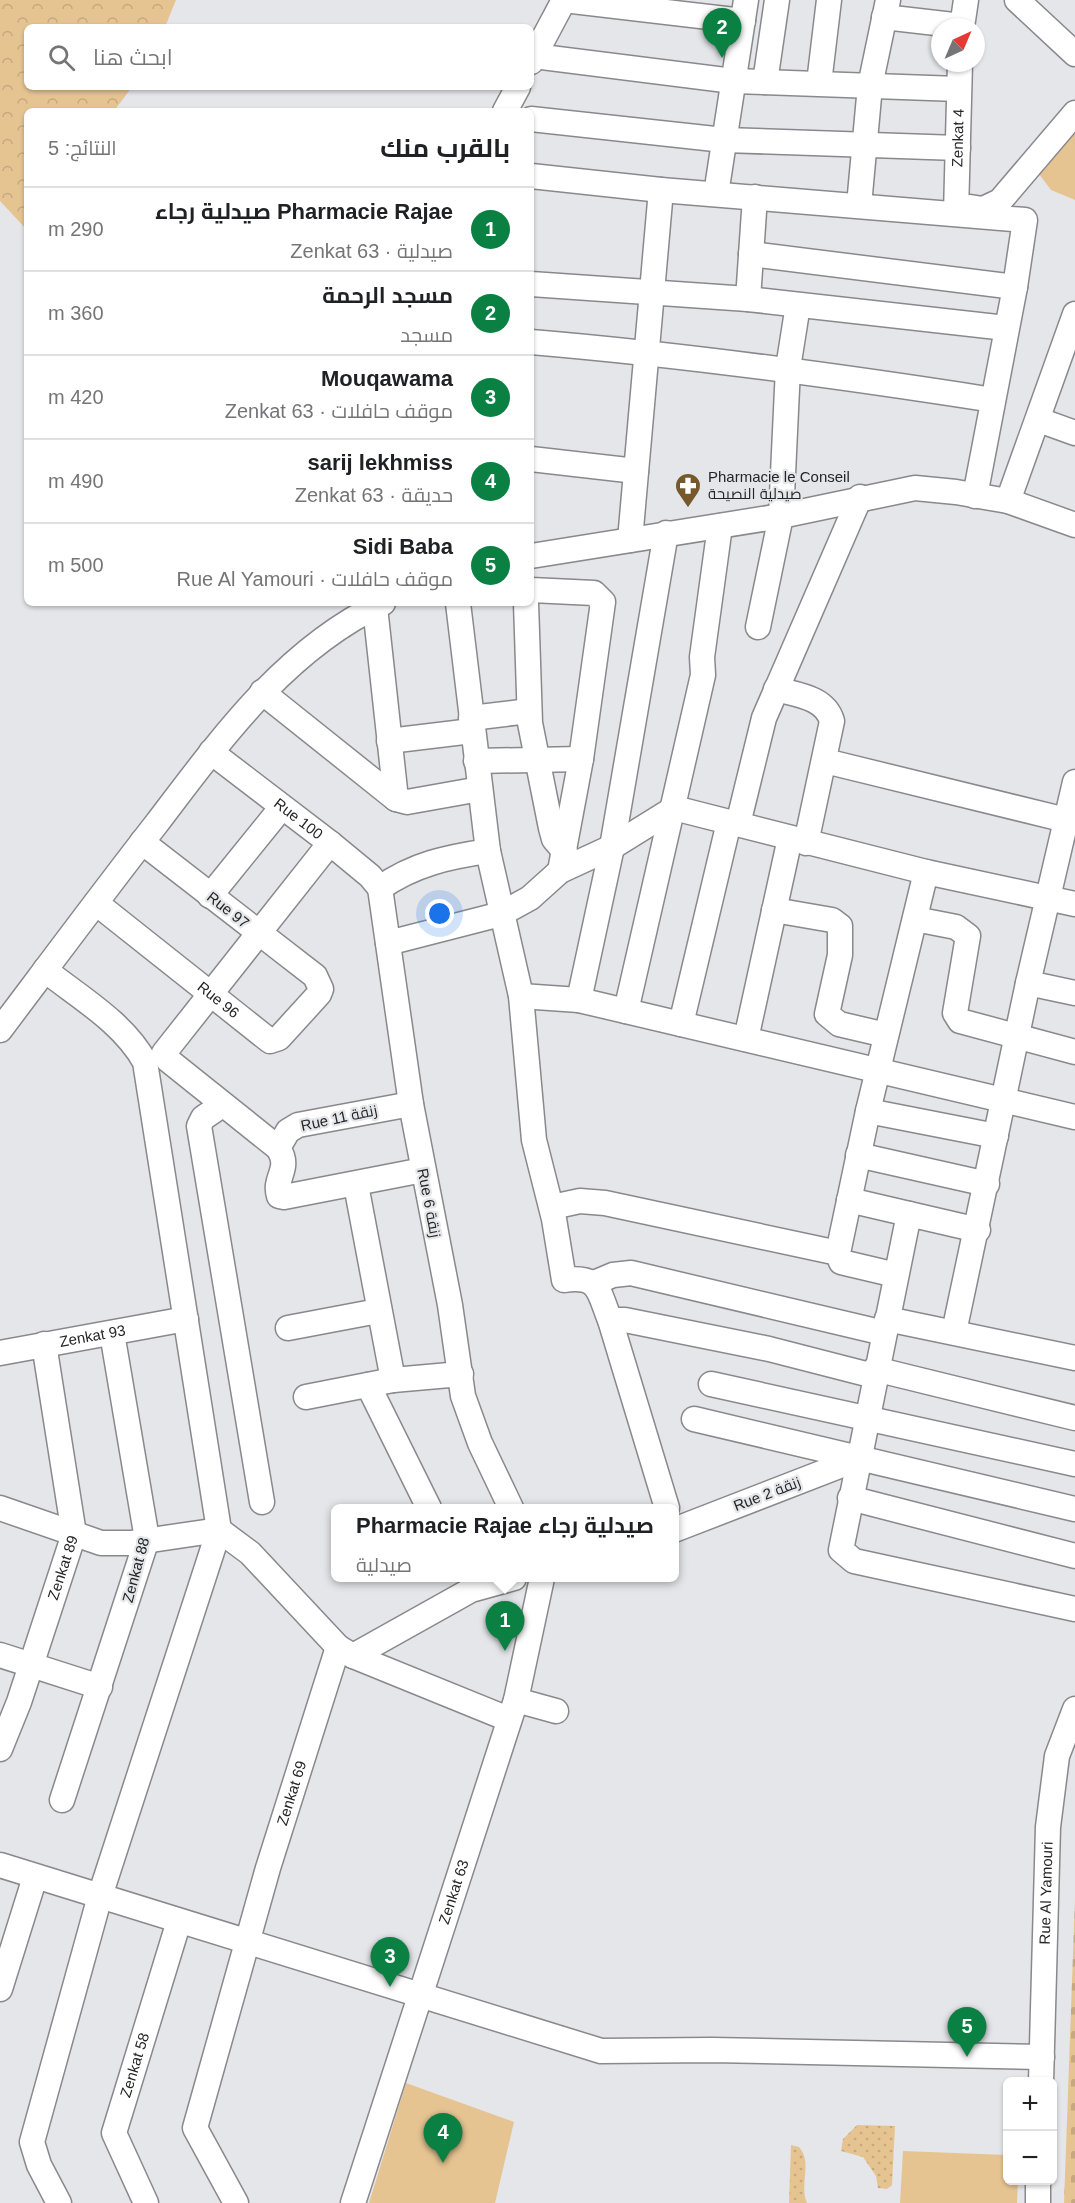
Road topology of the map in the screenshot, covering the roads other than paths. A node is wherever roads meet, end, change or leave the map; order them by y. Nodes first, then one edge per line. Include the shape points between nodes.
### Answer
1 (564, 0) edge
2 (777, 0) edge
3 (829, 0) edge
4 (966, 0) edge
5 (1018, 0) edge
6 (886, 8) edge
7 (744, 11) edge
8 (963, 18) edge
9 (931, 19) edge
10 (1075, 54) edge
11 (534, 57) edge
12 (534, 59) edge
13 (959, 72) edge
14 (733, 81) junction
15 (765, 82) junction
16 (819, 83) junction
17 (870, 86) junction
18 (958, 89) junction
19 (516, 90) edge
20 (508, 108) edge
21 (1075, 113) edge
22 (534, 119) edge
23 (724, 140) junction
24 (865, 145) junction
25 (958, 147) junction
26 (534, 176) edge
27 (660, 190) junction
28 (716, 194) junction
29 (755, 197) junction
30 (859, 205) junction
31 (956, 209) junction
32 (752, 254) junction
33 (534, 284) edge
34 (1016, 287) junction
35 (651, 292) junction
36 (748, 299) junction
37 (798, 304) junction
38 (1073, 324) edge
39 (1006, 328) junction
40 (534, 342) edge
41 (646, 351) junction
42 (788, 369) junction
43 (993, 400) junction
44 (1039, 420) junction
45 (1075, 433) edge
46 (534, 459) edge
47 (636, 471) junction
48 (975, 496) junction
49 (860, 497) junction
50 (1008, 501) junction
51 (782, 516) junction
52 (1075, 525) edge
53 (720, 526) junction
54 (666, 533) junction
55 (630, 540) junction
56 (534, 556) edge
57 (534, 590) edge
58 (377, 606) edge
59 (379, 606) edge
60 (458, 606) edge
61 (526, 606) edge
62 (758, 627) dead end
63 (776, 689) junction
64 (262, 692) junction
65 (529, 711) junction
66 (472, 725) junction
67 (389, 741) junction
68 (211, 753) junction
69 (536, 758) junction
70 (581, 759) junction
71 (476, 760) junction
72 (825, 761) junction
73 (1075, 782) edge
74 (480, 789) junction
75 (396, 799) junction
76 (282, 807) junction
77 (670, 810) junction
78 (1066, 820) junction
79 (734, 823) junction
80 (798, 841) junction
81 (142, 842) junction
82 (330, 843) junction
83 (612, 847) junction
84 (488, 851) junction
85 (563, 862) junction
86 (926, 872) junction
87 (380, 888) junction
88 (210, 896) junction
89 (1049, 898) junction
90 (96, 903) junction
91 (1075, 904) edge
92 (774, 910) junction
93 (501, 914) junction
94 (915, 919) junction
95 (259, 935) junction
96 (388, 943) junction
97 (45, 970) junction
98 (315, 976) joint
99 (1028, 983) junction
100 (1075, 993) edge
101 (211, 995) junction
102 (521, 996) junction
103 (579, 1000) junction
104 (626, 1011) junction
105 (681, 1024) junction
106 (0, 1030) edge
107 (886, 1035) junction
108 (1016, 1038) junction
109 (746, 1039) junction
110 (1075, 1052) edge
111 (877, 1070) junction
112 (1003, 1101) junction
113 (222, 1104) junction
114 (411, 1104) junction
115 (867, 1111) junction
116 (1075, 1117) edge
117 (996, 1136) junction
118 (278, 1148) junction
119 (858, 1155) junction
120 (423, 1170) junction
121 (987, 1184) junction
122 (356, 1185) junction
123 (849, 1200) junction
124 (552, 1207) junction
125 (909, 1214) junction
126 (978, 1230) junction
127 (838, 1253) junction
128 (896, 1275) junction
129 (603, 1279) junction
130 (378, 1311) junction
131 (186, 1319) junction
132 (617, 1320) junction
133 (885, 1326) junction
134 (288, 1328) dead end
135 (954, 1332) junction
136 (112, 1333) junction
137 (44, 1344) junction
138 (0, 1353) edge
139 (1075, 1358) edge
140 (875, 1372) junction
141 (461, 1374) junction
142 (393, 1380) junction
143 (368, 1384) junction
144 (711, 1384) dead end
145 (306, 1397) dead end
146 (867, 1416) junction
147 (1075, 1418) edge
148 (694, 1419) dead end
149 (860, 1458) junction
150 (1075, 1464) edge
151 (850, 1498) junction
152 (262, 1502) dead end
153 (427, 1504) edge
154 (509, 1504) edge
155 (666, 1504) edge
156 (0, 1508) edge
157 (1075, 1509) edge
158 (679, 1528) edge
159 (219, 1530) junction
160 (74, 1534) junction
161 (147, 1539) junction
162 (1075, 1556) edge
163 (483, 1582) edge
164 (541, 1582) edge
165 (468, 1584) edge
166 (1075, 1609) edge
167 (345, 1651) junction
168 (0, 1655) edge
169 (30, 1665) junction
170 (100, 1688) junction
171 (1075, 1709) edge
172 (512, 1710) junction
173 (556, 1711) dead end
174 (0, 1749) edge
175 (62, 1800) dead end
176 (0, 1865) edge
177 (35, 1876) junction
178 (100, 1896) junction
179 (179, 1921) junction
180 (247, 1941) junction
181 (0, 1989) edge
182 (419, 1996) junction
183 (1042, 2057) junction
184 (1041, 2077) edge
185 (1038, 2185) edge
186 (59, 2203) edge
187 (146, 2203) edge
188 (236, 2203) edge
189 (353, 2203) edge
190 (1038, 2203) edge

1 - 7 street
1 - 11 street
2 - 15 street
3 - 16 street
4 - 8 street
5 - 10 street
6 - 9 street
6 - 17 street
7 - 14 street
12 - 14 street
13 - 18 street, Zenkat 4
14 - 15 street
14 - 23 street
15 - 16 street
16 - 17 street
17 - 18 street
17 - 24 street
18 - 25 street, Zenkat 4
19 - 20 street
21 - 31 street via 1000,201 983,208
22 - 23 street
23 - 24 street
23 - 28 street
24 - 25 street
24 - 30 street
25 - 31 street, Zenkat 4
26 - 27 street
27 - 28 street
27 - 35 street
28 - 29 street
29 - 30 street
29 - 32 street
30 - 31 street
31 - 34 street via 1025,220
32 - 34 street
32 - 36 street
33 - 35 street
34 - 39 street
35 - 36 street
35 - 41 street
36 - 37 street
37 - 39 street
37 - 42 street
38 - 44 street
39 - 43 street
40 - 41 street
41 - 42 street
41 - 47 street
42 - 43 street
42 - 51 street
43 - 48 street
44 - 45 street
44 - 50 street
46 - 47 street
47 - 55 street
48 - 49 street via 915,488
48 - 50 street
49 - 51 street
49 - 63 street
50 - 52 street
51 - 53 street
51 - 62 street
53 - 54 street
53 - 77 street via 702,657 703,675
54 - 55 street
54 - 83 street
55 - 56 street
57 - 70 street via 594,593 603,602
58 - 64 street via 352,618
59 - 67 street
60 - 66 street
61 - 65 street
63 - 72 street via 819,702 830,713 832,729
63 - 79 street
64 - 68 street
64 - 75 street
65 - 66 street
65 - 69 street
66 - 67 street
66 - 71 street
67 - 75 street
68 - 76 street, Rue 100
68 - 81 street
69 - 70 street
69 - 71 street
69 - 85 street via 551,828
70 - 85 street
71 - 74 street
72 - 78 street
72 - 80 street
73 - 78 street
74 - 75 street via 407,802
74 - 84 street
76 - 82 street, Rue 100
76 - 88 street
77 - 79 street
77 - 83 street
77 - 104 street
78 - 89 street
79 - 80 street
79 - 105 street
80 - 86 street
80 - 92 street
81 - 88 street, Rue 97
81 - 90 street
82 - 87 street, Rue 100
82 - 95 street
83 - 85 street
83 - 103 street
84 - 87 street via 413,867
84 - 93 street
85 - 93 street via 530,898
86 - 89 street
86 - 94 street
87 - 96 street, Rue 6 زنقة
88 - 95 street, Rue 97
89 - 91 street
89 - 99 street
90 - 97 street
90 - 101 street, Rue 96
92 - 107 street via 832,920 840,926 840,955 827,1014 833,1022
92 - 109 street
93 - 96 street
93 - 102 street
94 - 107 street
94 - 108 street via 956,927 968,936 955,1017
95 - 98 street, Rue 97
95 - 101 street
96 - 114 street, Rue 6 زنقة
97 - 106 street
97 - 131 street via 122,1032 145,1062
98 - 101 street, Rue 96 via 321,989 319,994 274,1041
99 - 100 street
99 - 108 street
101 - 113 street via 165,1053 168,1060
102 - 103 street
102 - 124 street via 534,1140
103 - 104 street
104 - 105 street
105 - 109 street
107 - 111 street
108 - 110 street
108 - 112 street
109 - 111 street
111 - 112 street
111 - 115 street
112 - 116 street
112 - 117 street
113 - 118 street
113 - 152 street via 202,1118 199,1126
114 - 118 street, Rue 11 زنقة via 298,1125 288,1131
114 - 120 street, Rue 6 زنقة
115 - 117 street
115 - 119 street
117 - 121 street
118 - 122 street via 284,1163 279,1196
119 - 121 street
119 - 123 street
120 - 122 street
120 - 141 street, Rue 6 زنقة
121 - 126 street
122 - 130 street
123 - 125 street
123 - 127 street
124 - 127 street via 580,1201 604,1203
124 - 129 street via 564,1280
125 - 126 street
125 - 128 street
126 - 135 street
127 - 128 street via 841,1262
128 - 133 street
129 - 132 street
129 - 133 street via 631,1273
130 - 134 street
130 - 142 street
131 - 136 street, Zenkat 93
131 - 159 street
132 - 140 street
132 - 155 street
133 - 135 street
133 - 140 street
135 - 139 street
136 - 137 street, Zenkat 93
136 - 161 street, Zenkat 88
137 - 138 street, Zenkat 93
137 - 160 street, Zenkat 89
140 - 146 street
140 - 147 street
141 - 142 street
141 - 154 street, Rue 6 زنقة via 469,1416
142 - 143 street
143 - 145 street
143 - 153 street
144 - 146 street via 764,1398
146 - 149 street
146 - 150 street
148 - 149 street
149 - 151 street
149 - 157 street
149 - 158 street, Rue 2 زنقة
151 - 162 street
151 - 166 street via 840,1544 844,1554 854,1561
156 - 160 street
159 - 161 street
159 - 167 street via 250,1553
159 - 178 street
160 - 161 street via 101,1543
160 - 169 street, Zenkat 89
161 - 170 street, Zenkat 88
163 - 165 street
164 - 172 street, Zenkat 63
165 - 167 street
167 - 172 street
167 - 180 street, Zenkat 69
168 - 169 street
169 - 170 street
169 - 174 street, Zenkat 89
170 - 175 street, Zenkat 88
171 - 183 street, Rue Al Yamouri via 1057,1756 1048,1827
172 - 173 street
172 - 182 street, Zenkat 63
176 - 177 street
177 - 178 street
177 - 181 street
178 - 179 street
178 - 186 street via 32,2142
179 - 180 street
179 - 187 street, Zenkat 58 via 114,2133
180 - 182 street
180 - 188 street, Zenkat 69 via 195,2128
182 - 183 street via 602,2051
182 - 189 street, Zenkat 63
183 - 184 street, Rue Al Yamouri
185 - 190 street

